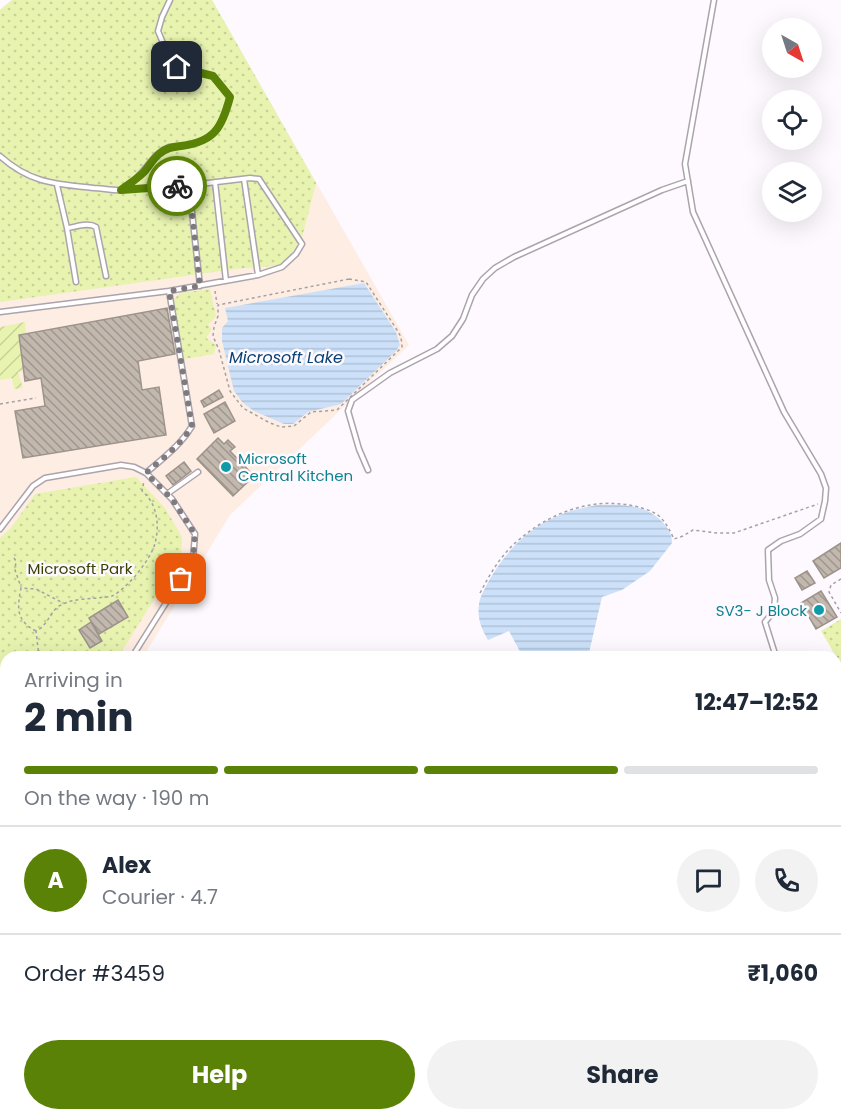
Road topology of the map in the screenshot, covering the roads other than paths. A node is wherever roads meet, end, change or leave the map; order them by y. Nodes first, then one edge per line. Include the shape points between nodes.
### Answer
1 (170, 0) edge
2 (714, 0) edge
3 (0, 156) edge
4 (244, 179) junction
5 (688, 181) junction
6 (215, 182) junction
7 (57, 185) junction
8 (189, 185) junction
9 (121, 190) junction
10 (68, 228) junction
11 (258, 275) junction
12 (106, 276) dead end
13 (226, 281) junction
14 (76, 282) dead end
15 (200, 286) junction
16 (169, 291) junction
17 (0, 312) edge
18 (368, 470) dead end
19 (198, 472) dead end
20 (146, 473) junction
21 (167, 494) junction
22 (0, 529) edge
23 (136, 651) edge
24 (774, 651) edge

1 - 9 lane via 158,31 170,60 177,67 213,76 230,97 224,118 213,135 169,147
2 - 5 lane via 685,164
3 - 7 lane via 18,171
4 - 6 lane
4 - 11 lane
4 - 11 lane via 259,179 302,244 282,267
5 - 18 lane via 514,257 483,279 453,336 437,350 390,373 352,400 348,411
5 - 24 lane via 693,212 784,412 826,488 821,519 768,550 769,580 775,598 774,611 765,622
6 - 8 lane
6 - 13 lane
7 - 9 lane
7 - 10 lane
8 - 9 lane
8 - 15 lane
10 - 12 lane via 96,227
10 - 14 lane
11 - 13 lane
13 - 15 lane
15 - 16 lane
16 - 17 lane
16 - 20 lane via 192,426 176,447
19 - 21 lane
20 - 21 lane
20 - 22 lane via 120,465 45,478 33,486
21 - 23 lane via 195,534 193,560

